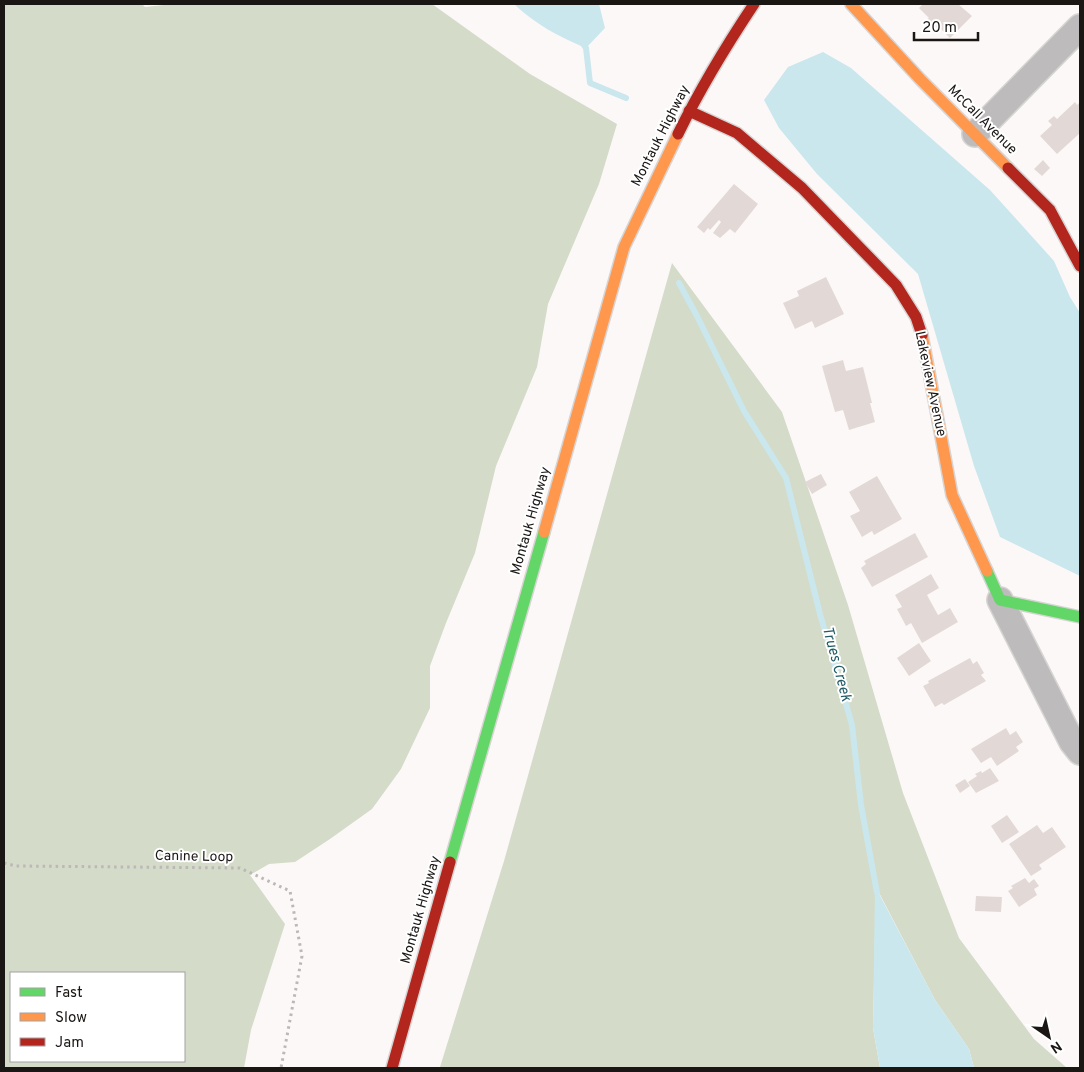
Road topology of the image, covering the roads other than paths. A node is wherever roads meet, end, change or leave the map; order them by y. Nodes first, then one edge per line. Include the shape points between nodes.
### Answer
1 (754, 4) edge
2 (851, 4) edge
3 (1080, 27) edge
4 (689, 111) junction
5 (975, 134) junction
6 (1080, 266) edge
7 (1000, 600) junction
8 (1080, 617) edge
9 (1077, 743) edge
10 (392, 1068) edge

1 - 4 main road, Montauk Highway
2 - 5 main road, McCall Avenue
3 - 5 street
4 - 7 main road, Lakeview Avenue via 737,133 802,188 896,285 916,317 925,345 952,495
4 - 10 main road, Montauk Highway via 624,247
5 - 6 main road, McCall Avenue via 1050,210
7 - 8 main road
7 - 9 street, Lakeview Avenue

